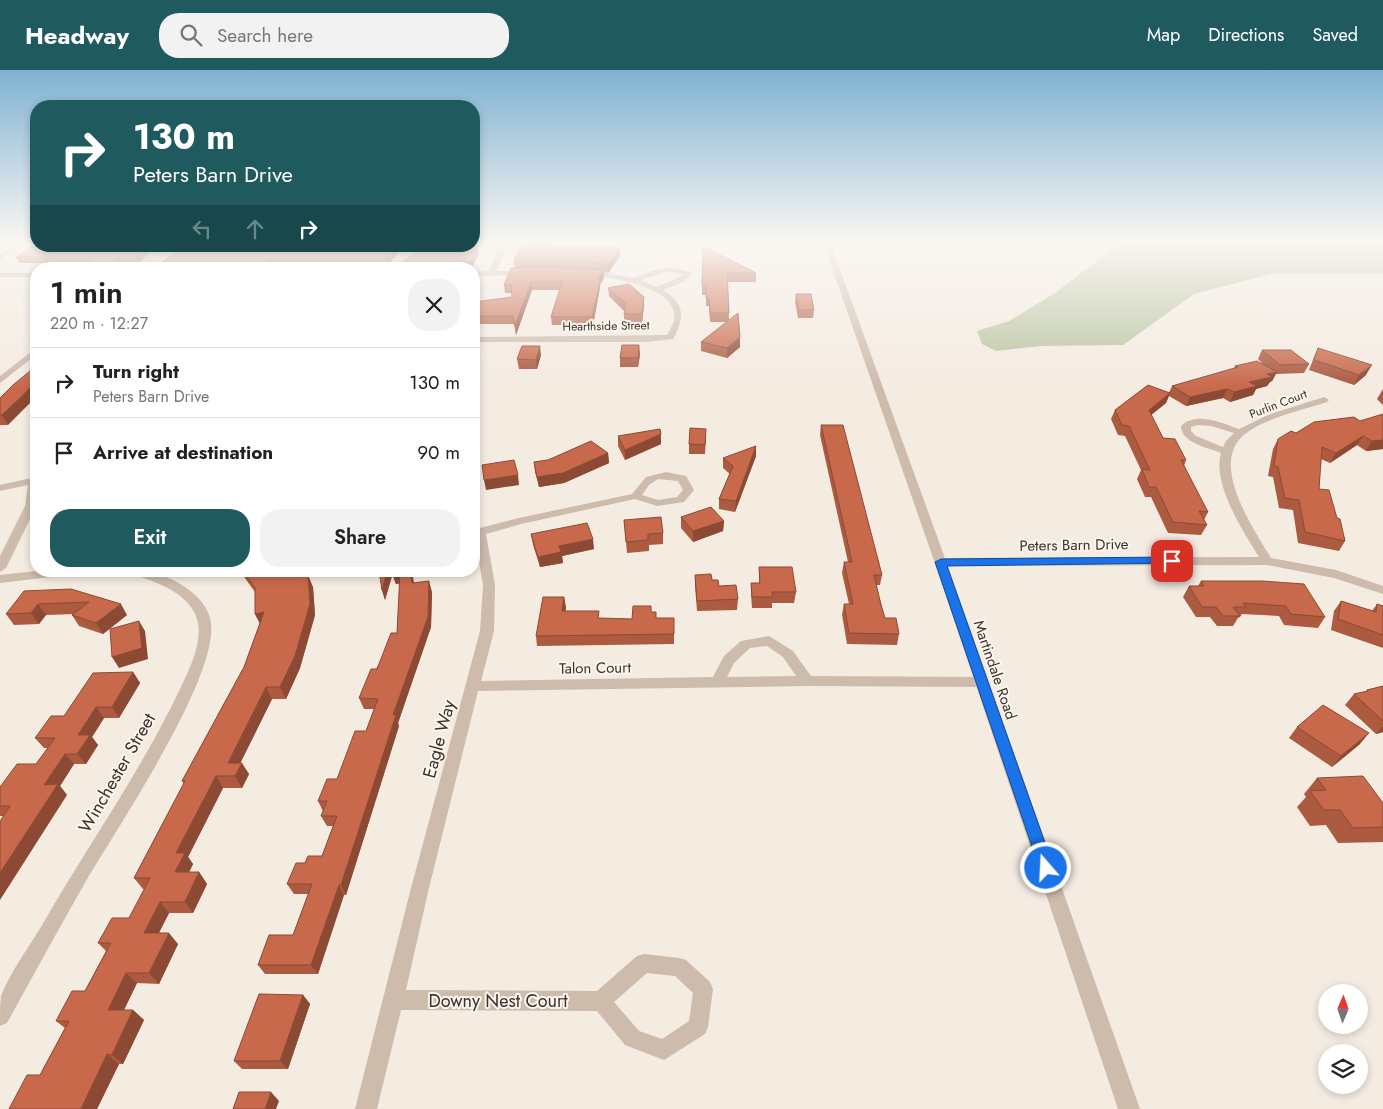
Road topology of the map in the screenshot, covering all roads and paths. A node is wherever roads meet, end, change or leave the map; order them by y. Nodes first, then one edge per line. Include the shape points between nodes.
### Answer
1 (660, 290) edge
2 (843, 290) edge
3 (480, 340) edge
4 (30, 356) edge
5 (0, 380) edge
6 (1324, 400) dead end
7 (1240, 432) junction
8 (1227, 452) junction
9 (30, 482) edge
10 (0, 488) edge
11 (636, 496) dead end
12 (30, 508) edge
13 (1267, 561) junction
14 (941, 562) junction
15 (0, 568) edge
16 (30, 575) edge
17 (156, 577) edge
18 (0, 579) edge
19 (1383, 590) edge
20 (807, 682) junction
21 (982, 682) junction
22 (717, 683) junction
23 (473, 686) junction
24 (394, 1000) junction
25 (601, 1001) junction
26 (0, 1016) edge
27 (366, 1109) edge
28 (1129, 1109) edge

1 - 3 street, Hearthside Street via 670,298 677,311 676,328 670,337
2 - 14 street, Martindale Road
4 - 5 street
6 - 7 street, Purlin Court
7 - 8 street, Purlin Court via 1232,439
7 - 8 street, Purlin Court via 1200,422 1186,426 1192,438
8 - 13 street, Purlin Court via 1226,483
9 - 10 street
11 - 23 street, Eagle Way via 480,532 490,586 487,631
12 - 15 street
13 - 14 street, Peters Barn Drive
13 - 19 street, Peters Barn Drive via 1336,574
14 - 21 street, Martindale Road
16 - 18 street
17 - 26 street, Winchester Street via 179,588 196,605 205,624 203,651 186,694 156,749
20 - 21 street, Talon Court
20 - 22 street, Talon Court
20 - 22 street via 788,654 769,641 746,644 729,660
21 - 28 street, Martindale Road
22 - 23 street, Talon Court
23 - 24 street, Eagle Way
24 - 25 street, Downy Nest Court
24 - 27 street, Eagle Way
25 - 25 street via 632,1038 664,1050 698,1027 702,989 679,967 644,963

